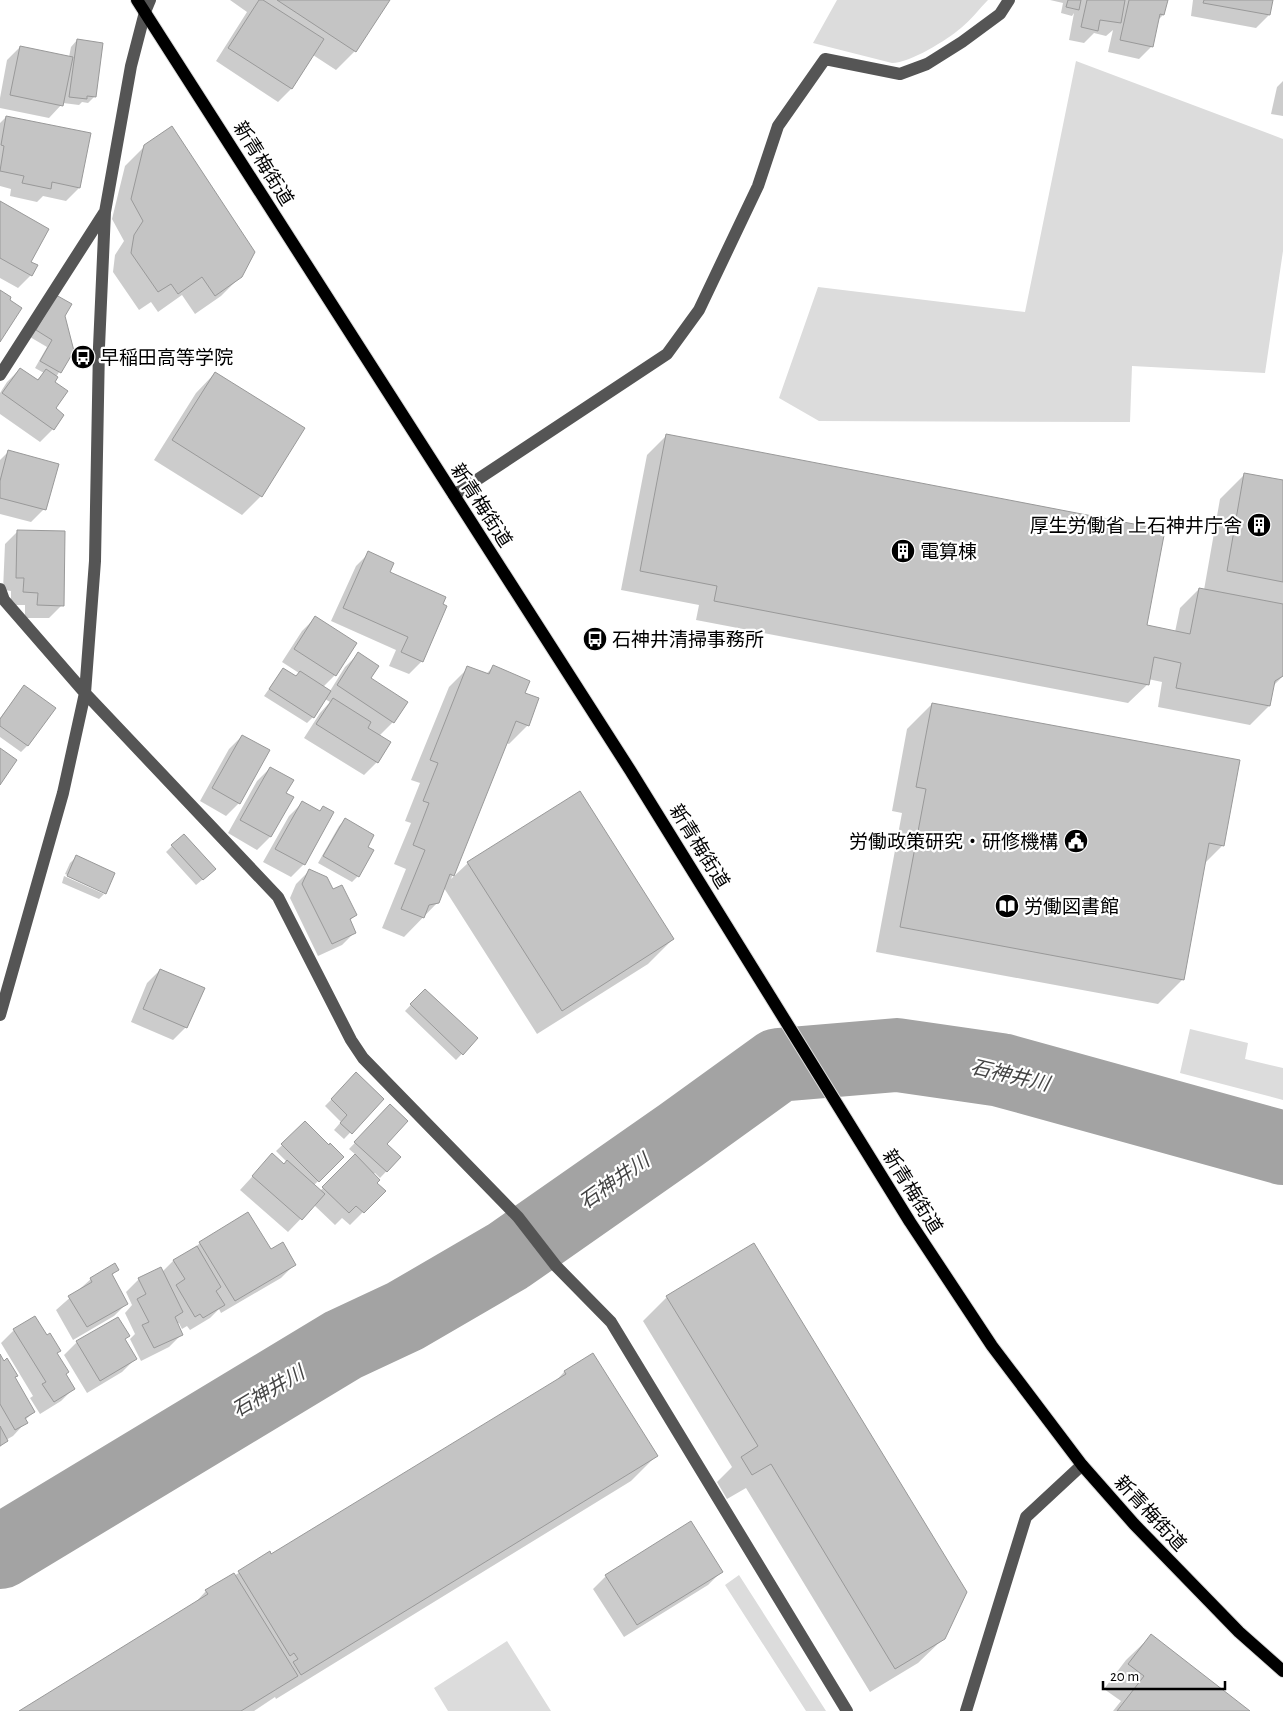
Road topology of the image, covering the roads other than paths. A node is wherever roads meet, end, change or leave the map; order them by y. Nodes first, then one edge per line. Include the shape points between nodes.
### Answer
1 (137, 0) edge
2 (1009, 0) edge
3 (148, 6) edge
4 (105, 212) junction
5 (0, 375) edge
6 (454, 495) junction
7 (0, 589) edge
8 (85, 693) junction
9 (0, 1015) edge
10 (1082, 1465) junction
11 (1283, 1671) edge
12 (847, 1711) edge
13 (966, 1711) edge

1 - 3 main road, 新青梅街道
2 - 6 street via 1000,14 962,42 927,64 900,74 825,59 778,126 758,186 699,310 667,354
3 - 4 street via 131,66
3 - 6 main road, 新青梅街道
4 - 5 street
4 - 8 street via 95,561
6 - 10 main road, 新青梅街道 via 630,770 910,1222 992,1346
7 - 8 street via 4,600
8 - 9 street via 63,793
8 - 12 street via 278,897 351,1040 364,1058 518,1217 556,1266 611,1322
10 - 11 main road, 新青梅街道 via 1219,1612
10 - 13 street via 1026,1517

